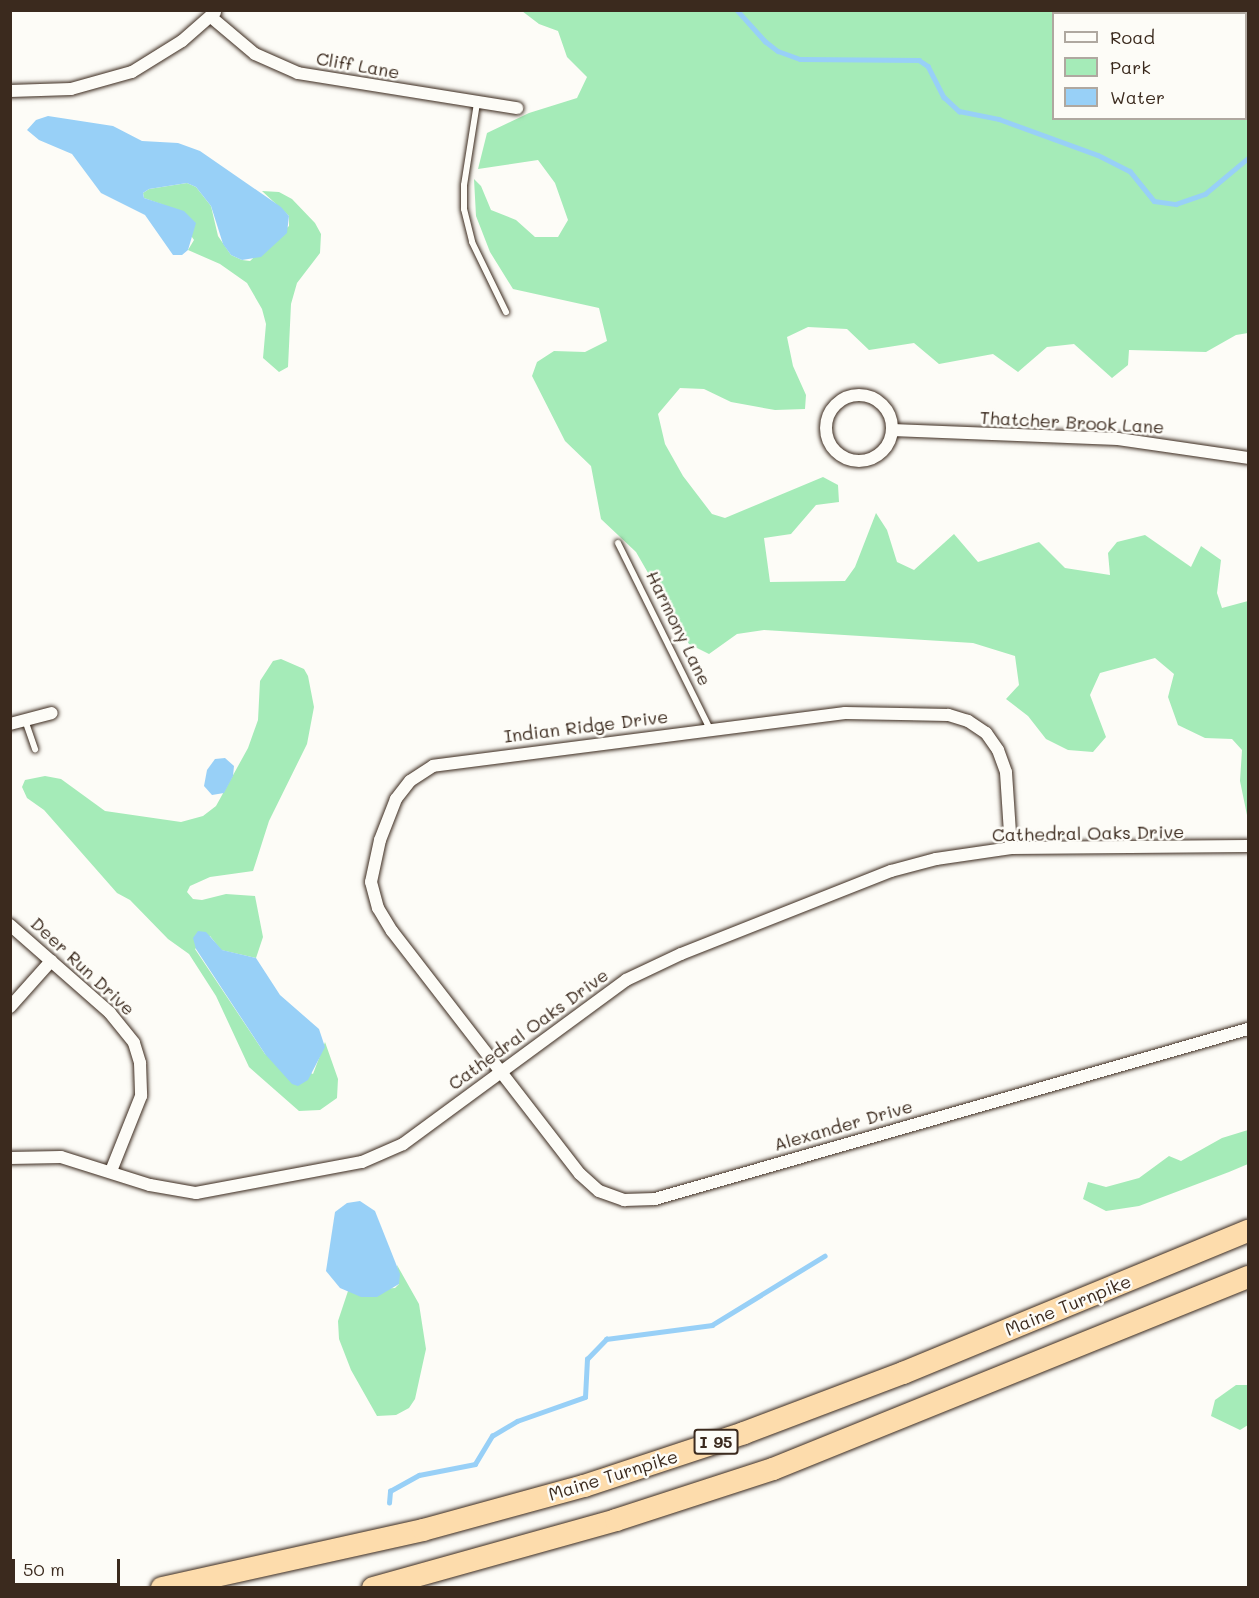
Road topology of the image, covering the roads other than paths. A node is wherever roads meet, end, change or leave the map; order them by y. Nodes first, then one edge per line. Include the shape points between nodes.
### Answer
1 (213, 14) edge
2 (10, 91) edge
3 (477, 103) junction
4 (517, 108) dead end
5 (506, 312) dead end
6 (892, 430) junction
7 (1248, 458) edge
8 (618, 543) dead end
9 (52, 712) dead end
10 (25, 720) junction
11 (10, 724) edge
12 (710, 729) junction
13 (35, 748) dead end
14 (1248, 846) edge
15 (1011, 848) junction
16 (10, 925) edge
17 (51, 961) junction
18 (10, 1007) edge
19 (1248, 1029) edge
20 (502, 1069) junction
21 (10, 1158) edge
22 (111, 1171) junction
23 (1248, 1231) edge
24 (1248, 1277) edge
25 (162, 1587) edge
26 (373, 1587) edge

1 - 2 street via 182,41 132,72 71,89
1 - 3 street, Cliff Lane via 255,54 288,70
3 - 4 street, Cliff Lane
3 - 5 lane via 464,209 472,242
6 - 6 street via 887,409 863,395 837,402 826,421 832,447 855,461 880,454
6 - 7 street, Thatcher Brook Lane via 1118,439
8 - 12 lane, Harmony Lane
9 - 10 street
10 - 11 street
10 - 13 lane
12 - 15 street, Indian Ridge Drive via 845,713 918,713 968,721 986,733 1004,761
12 - 20 street, Indian Ridge Drive via 445,763 423,771 400,793 377,852 371,882 375,898 392,931
14 - 15 street, Cathedral Oaks Drive
15 - 20 street, Cathedral Oaks Drive via 936,859 891,871 681,954 611,989
16 - 17 street, Deer Run Drive
17 - 18 street
17 - 22 street, Deer Run Drive via 122,1026 138,1052 141,1096
19 - 20 street, Alexander Drive via 639,1201 610,1197 585,1179
20 - 22 street, Cathedral Oaks Drive via 403,1144 362,1162 196,1193 150,1185
21 - 22 street, Cathedral Oaks Drive via 61,1156
23 - 25 highway, Maine Turnpike / I 95 via 903,1373 744,1433 594,1482 423,1530
24 - 26 highway, I 95 via 772,1469 616,1520

